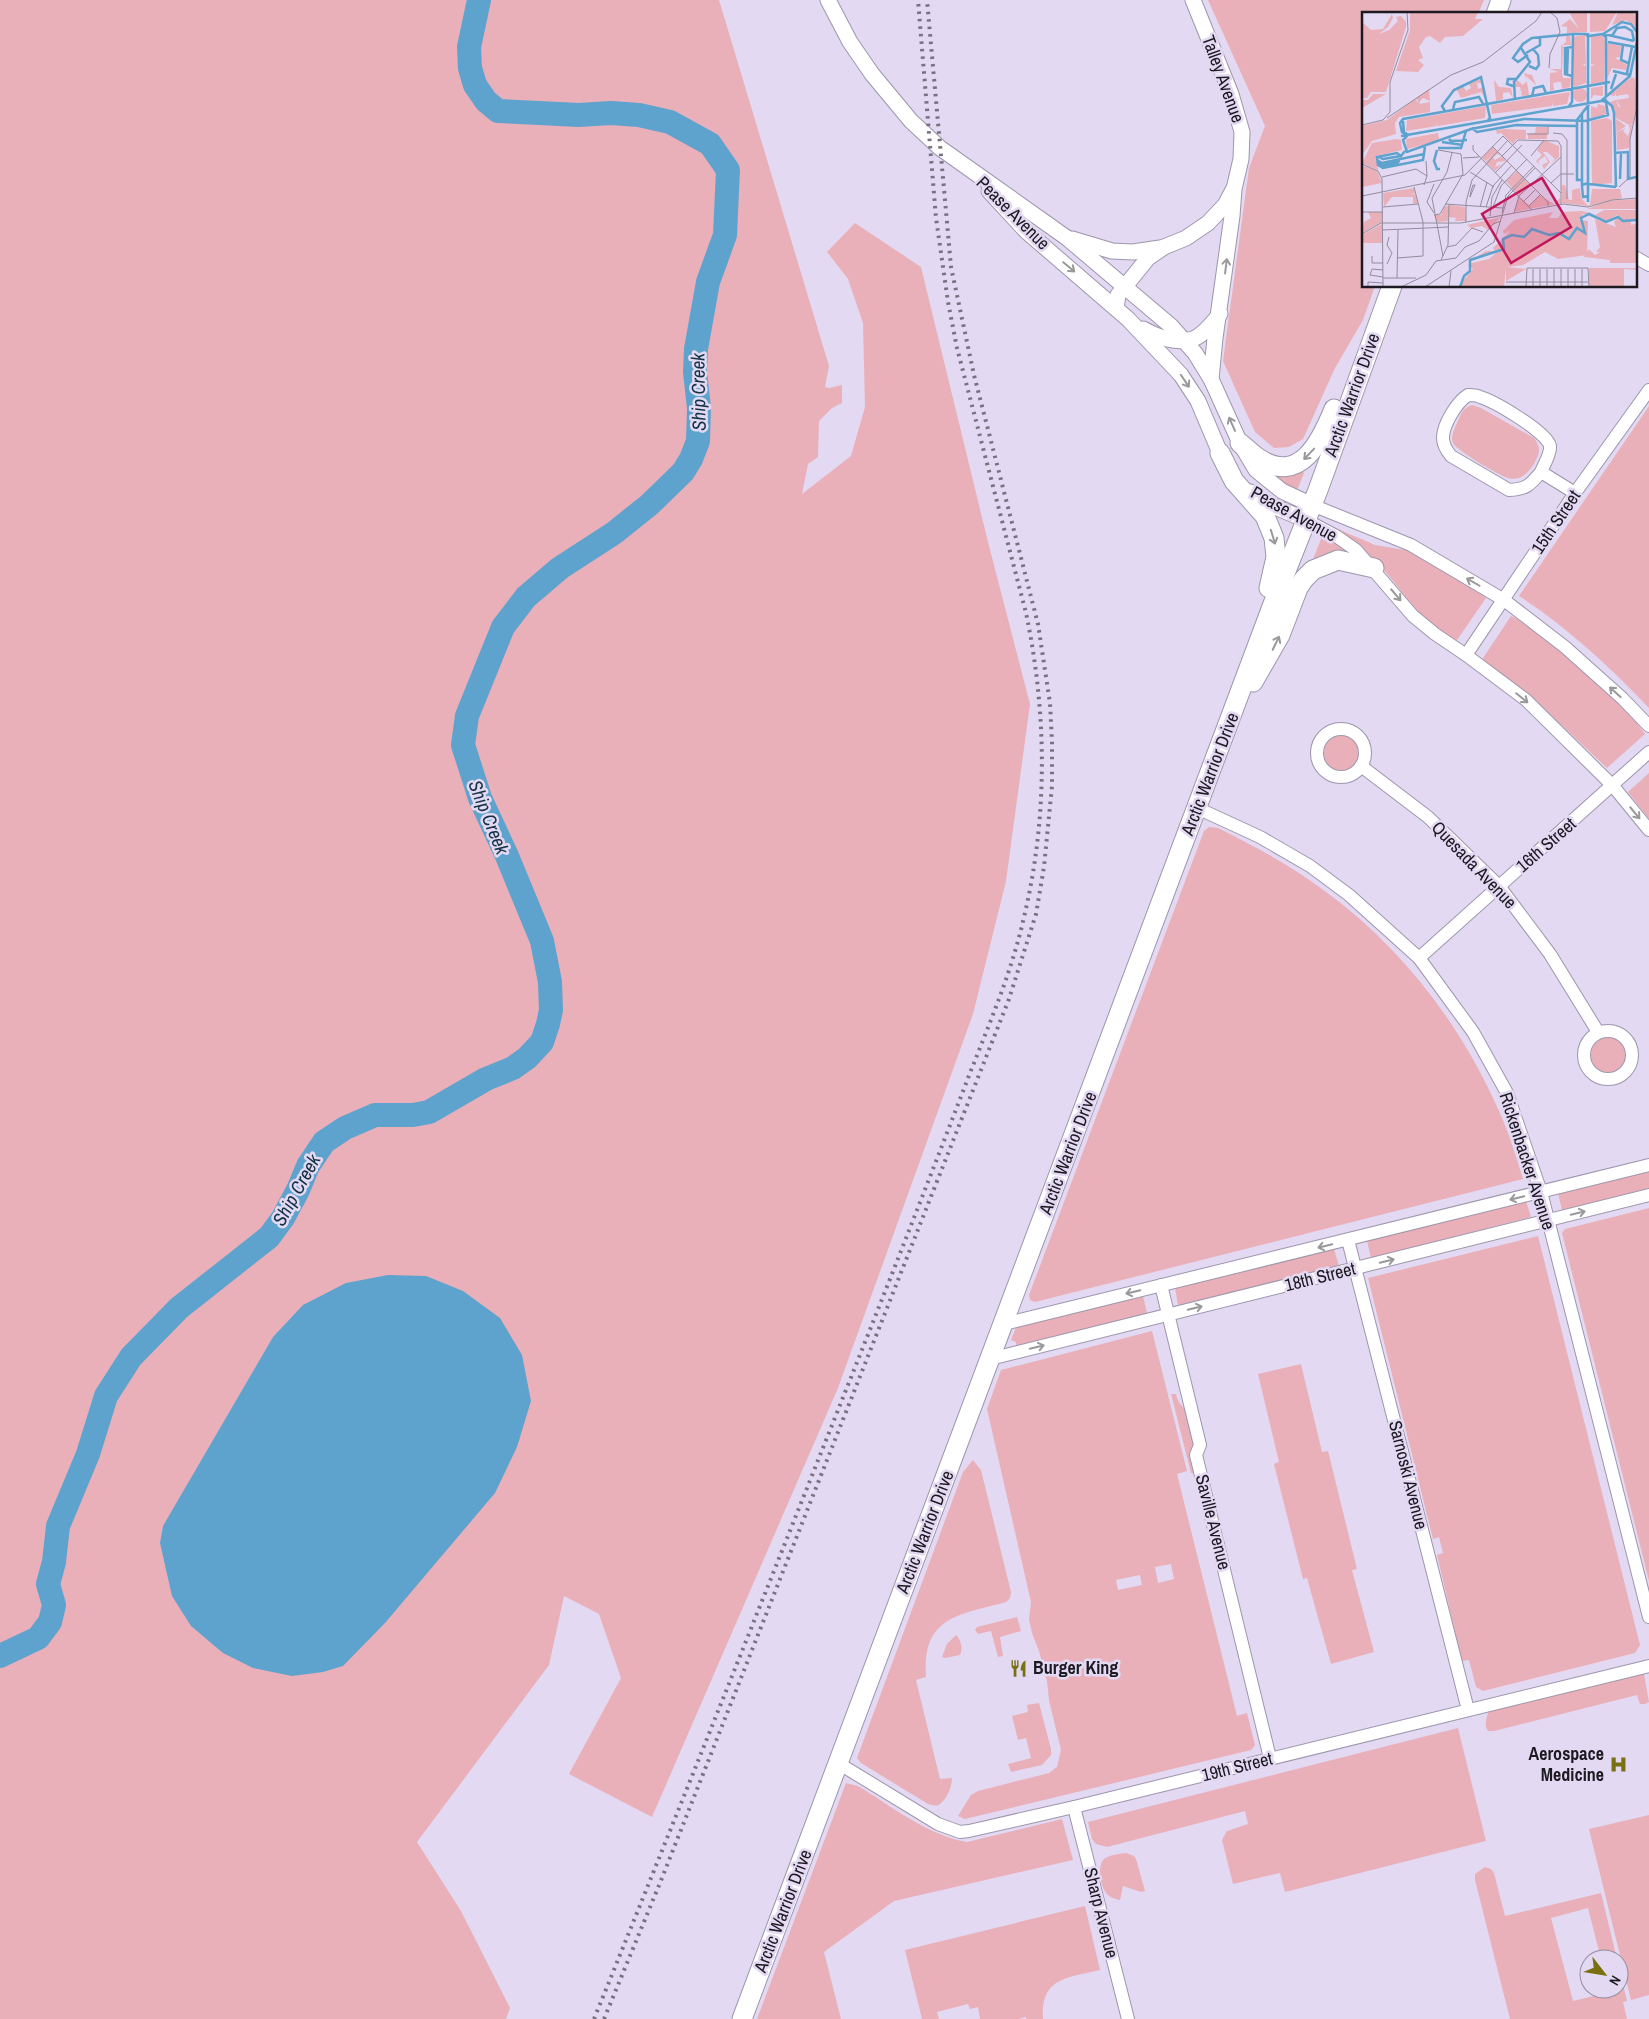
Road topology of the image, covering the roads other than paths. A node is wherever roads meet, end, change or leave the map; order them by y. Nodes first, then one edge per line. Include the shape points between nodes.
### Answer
1 (828, 0) edge
2 (1194, 0) edge
3 (1501, 0) edge
4 (1497, 12) edge
5 (972, 172) junction
6 (1234, 189) junction
7 (1067, 238) junction
8 (1164, 247) junction
9 (1636, 257) edge
10 (1649, 265) edge
11 (1124, 286) junction
12 (1391, 288) edge
13 (1116, 308) junction
14 (1220, 314) junction
15 (1128, 319) junction
16 (1374, 335) junction
17 (1183, 340) junction
18 (1212, 379) junction
19 (1649, 390) edge
20 (1240, 443) junction
21 (1220, 452) junction
22 (1541, 472) junction
23 (1575, 493) junction
24 (1309, 512) junction
25 (1374, 568) junction
26 (1504, 600) junction
27 (1466, 655) junction
28 (1244, 683) junction
29 (1232, 714) junction
30 (1649, 726) edge
31 (1649, 752) edge
32 (1361, 766) dead end
33 (1613, 786) junction
34 (1197, 808) junction
35 (1649, 830) edge
36 (1499, 886) junction
37 (1419, 958) junction
38 (1598, 1032) dead end
39 (1649, 1165) edge
40 (1542, 1192) junction
41 (1649, 1195) edge
42 (1548, 1220) junction
43 (1348, 1240) junction
44 (1355, 1269) junction
45 (1161, 1285) junction
46 (1168, 1314) junction
47 (1004, 1324) junction
48 (990, 1359) junction
49 (1649, 1617) edge
50 (1649, 1666) edge
51 (1468, 1710) junction
52 (1270, 1758) junction
53 (838, 1763) junction
54 (1074, 1807) junction
55 (742, 2019) edge
56 (1128, 2019) edge

1 - 5 street, Pease Avenue via 850,42 892,99 930,140
2 - 6 street, Talley Avenue via 1232,94 1242,132 1241,159
3 - 4 main road
5 - 7 street, Pease Avenue
5 -> 13 street, Pease Avenue via 1026,231
6 - 8 street via 1225,205 1208,223 1186,238
14 -> 6 street
7 - 8 street via 1112,251 1133,252
7 - 11 street, Pease Avenue
8 - 11 street via 1148,258
9 - 10 street
11 - 13 street via 1118,295
11 - 17 street, Pease Avenue
12 - 16 main road, Arctic Warrior Drive
13 - 15 street, Pease Avenue
14 - 17 street via 1194,338
14 - 18 street
15 - 17 street via 1153,335
15 -> 21 street, Pease Avenue via 1181,375 1198,401
16 -> 20 main road via 1351,371 1316,446 1303,460 1278,467 1258,458
16 - 24 main road, Arctic Warrior Drive
17 - 18 street, Pease Avenue
20 -> 18 street, Pease Avenue
19 - 23 street, 15th Street
20 - 24 street, Pease Avenue via 1256,470
21 - 24 street, Pease Avenue via 1237,479 1254,495 1268,504
21 -> 28 main road via 1234,481 1266,516 1275,544 1274,572 1249,643
22 - 22 street via 1550,447 1536,428 1480,397 1468,395 1460,400 1443,438 1444,448 1450,456 1509,490 1529,485
22 - 23 street
23 - 26 street, 15th Street
24 - 25 street, Pease Avenue
26 -> 24 street, Pease Avenue via 1411,545
24 - 28 main road, Arctic Warrior Drive
25 -> 27 street, Pease Avenue via 1413,616
29 -> 25 main road via 1272,652 1304,579 1313,570 1338,560
26 - 27 street, 15th Street
30 -> 26 street, Pease Avenue via 1565,648
27 -> 33 street, Pease Avenue via 1526,700
28 - 29 main road, Arctic Warrior Drive
29 - 34 main road, Arctic Warrior Drive
31 - 33 street, 16th Street
32 - 36 street, Quesada Avenue via 1428,818
33 -> 35 street, Pease Avenue
33 - 36 street, 16th Street
34 - 37 street, Rickenbacker Avenue via 1260,837 1310,866 1349,895
34 - 47 main road, Arctic Warrior Drive
36 - 37 street, 16th Street
36 - 38 street, Quesada Avenue via 1550,954
37 - 40 street, Rickenbacker Avenue via 1472,1032 1507,1093
39 - 40 street, 18th Street
40 - 42 street, Rickenbacker Avenue
40 -> 43 street, 18th Street
42 -> 41 street, 18th Street
44 -> 42 street, 18th Street
42 - 49 street, Rickenbacker Avenue
43 - 44 street, Sarnoski Avenue
43 -> 45 street, 18th Street
46 -> 44 street, 18th Street
44 - 51 street, Sarnoski Avenue
45 - 46 street, Saville Avenue
45 -> 47 street, 18th Street
48 -> 46 street, 18th Street
46 - 52 street, Saville Avenue via 1200,1445 1196,1455
47 - 48 main road, Arctic Warrior Drive
48 - 53 main road, Arctic Warrior Drive
50 - 51 street, 19th Street
51 - 52 street, 19th Street
52 - 54 street, 19th Street
53 - 54 street, 19th Street via 938,1824 960,1832
53 - 55 main road, Arctic Warrior Drive
54 - 56 street, Sharp Avenue

